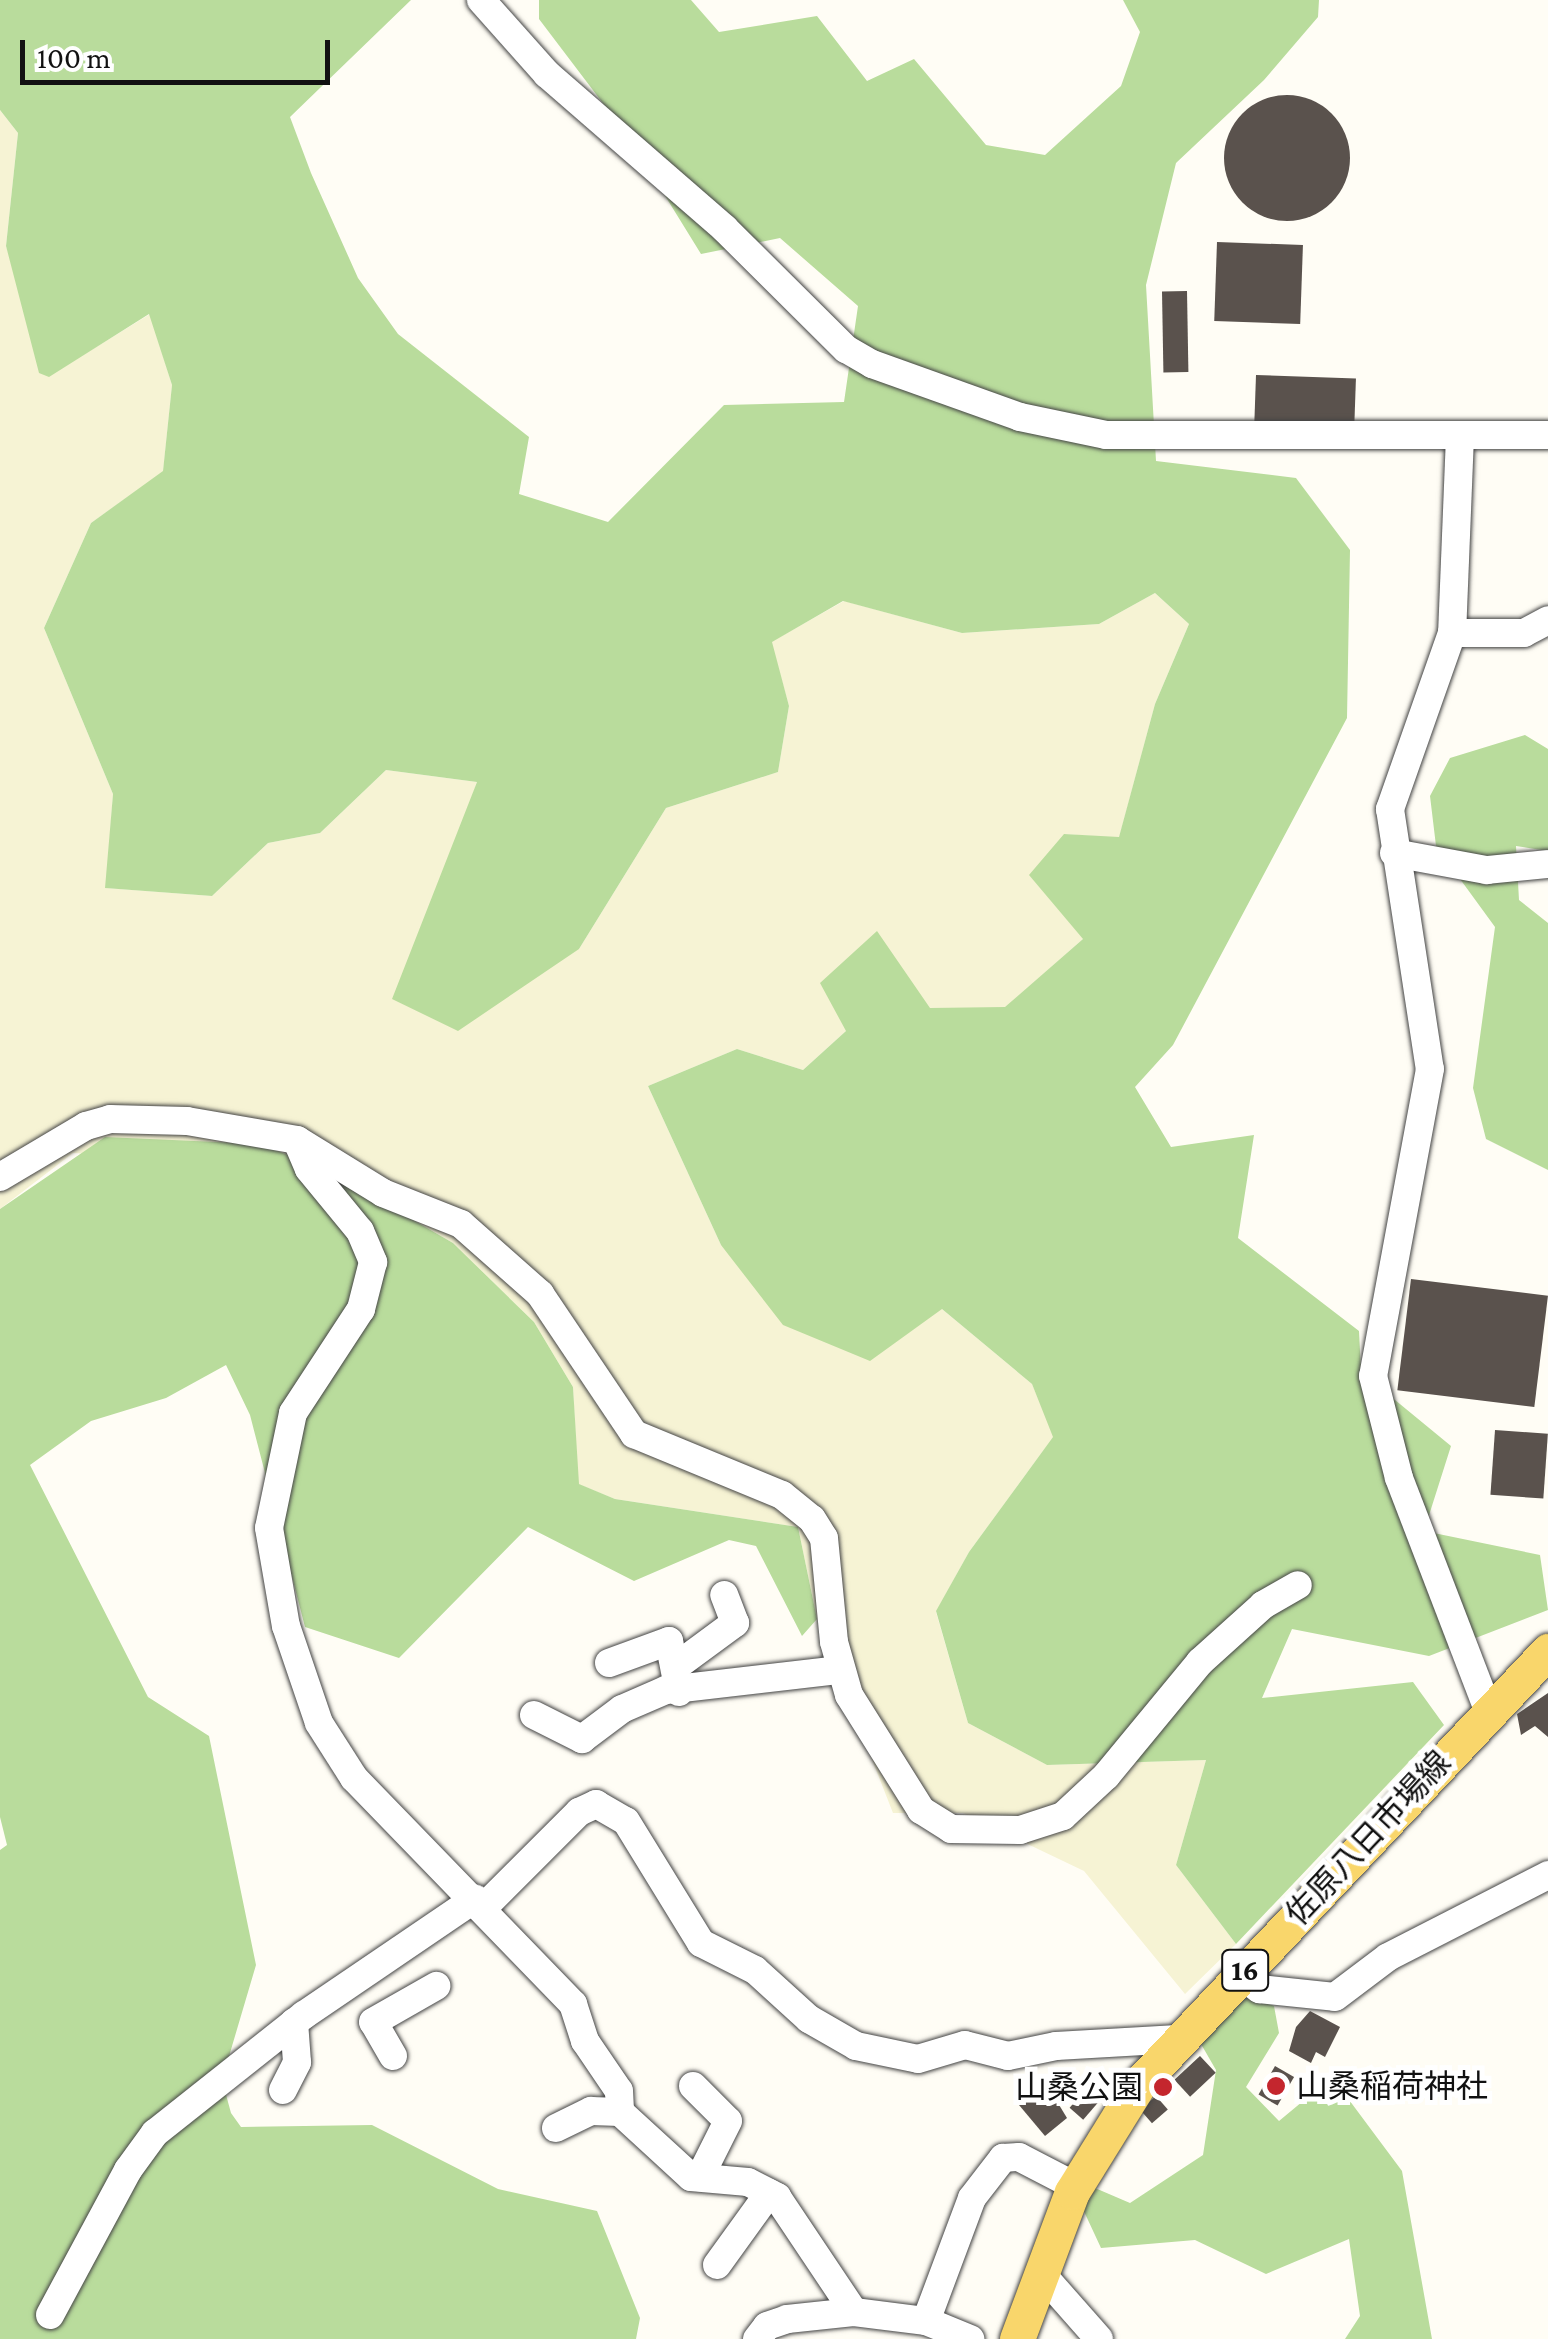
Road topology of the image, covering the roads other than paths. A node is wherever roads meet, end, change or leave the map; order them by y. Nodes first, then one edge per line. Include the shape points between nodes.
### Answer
1 (481, 0) edge
2 (1548, 435) edge
3 (1460, 436) junction
4 (1548, 620) edge
5 (1452, 632) junction
6 (1394, 852) junction
7 (1548, 864) edge
8 (297, 1140) junction
9 (0, 1177) edge
10 (1298, 1584) dead end
11 (724, 1595) dead end
12 (1548, 1650) edge
13 (609, 1662) dead end
14 (839, 1670) junction
15 (679, 1679) junction
16 (1488, 1710) junction
17 (534, 1715) dead end
18 (1548, 1874) edge
19 (479, 1904) junction
20 (379, 1964) junction
21 (1240, 1975) junction
22 (436, 1986) dead end
23 (402, 2005) junction
24 (294, 2022) junction
25 (1178, 2039) junction
26 (393, 2056) dead end
27 (283, 2090) dead end
28 (709, 2092) dead end
29 (620, 2112) junction
30 (556, 2128) dead end
31 (700, 2178) junction
32 (1075, 2186) junction
33 (769, 2193) junction
34 (717, 2265) dead end
35 (1040, 2272) junction
36 (854, 2312) junction
37 (50, 2315) dead end
38 (926, 2321) junction
39 (808, 2329) edge
40 (757, 2339) edge
41 (970, 2339) edge
42 (1017, 2339) edge
43 (1099, 2339) edge

1 - 3 street via 547,74 724,228 846,349 872,364 1020,417 1106,434
2 - 3 street
3 - 5 street
4 - 5 street via 1524,634
5 - 6 street via 1390,809
6 - 7 street via 1487,870
6 - 16 street via 1430,1069 1373,1376 1399,1478
8 - 9 street via 187,1122 110,1119 86,1126
8 - 14 street via 383,1193 462,1224 523,1276 634,1434 799,1505 824,1538
8 - 19 street via 309,1169 360,1231 373,1262 360,1310 293,1413 269,1528 271,1566 319,1723 354,1778
10 - 14 street via 1263,1605 1200,1662 1086,1796 1063,1816 1020,1830 951,1829 921,1810
11 - 15 street via 735,1623
12 - 16 main road, 佐原八日市場線 / 16
13 - 15 street via 669,1640
14 - 15 street
15 - 17 street via 582,1739
16 - 21 main road, 佐原八日市場線 / 16
18 - 21 street via 1388,1957 1335,1997 1258,1989
19 - 20 street
19 - 25 street via 596,1804 626,1821 702,1943 756,1970 809,2019 856,2046 918,2059 965,2046 1008,2056 1056,2046
19 - 29 street via 573,2004 586,2042 619,2092
20 - 23 street
20 - 24 street
21 - 25 main road, 佐原八日市場線 / 16
22 - 23 street
23 - 26 street via 373,2022
24 - 27 street via 297,2062
24 - 37 street via 155,2133
25 - 32 main road, 佐原八日市場線 / 16 via 1140,2084
28 - 31 street via 728,2121
29 - 30 street via 590,2111
29 - 31 street
31 - 33 street via 748,2182
32 - 35 main road, 佐原八日市場線 / 16
32 - 38 street via 1019,2156 1004,2158 972,2198
33 - 34 street
33 - 36 street via 798,2221
35 - 42 main road, 佐原八日市場線 / 16
35 - 43 street
36 - 38 street
36 - 39 street
38 - 41 street
39 - 40 street via 767,2326

